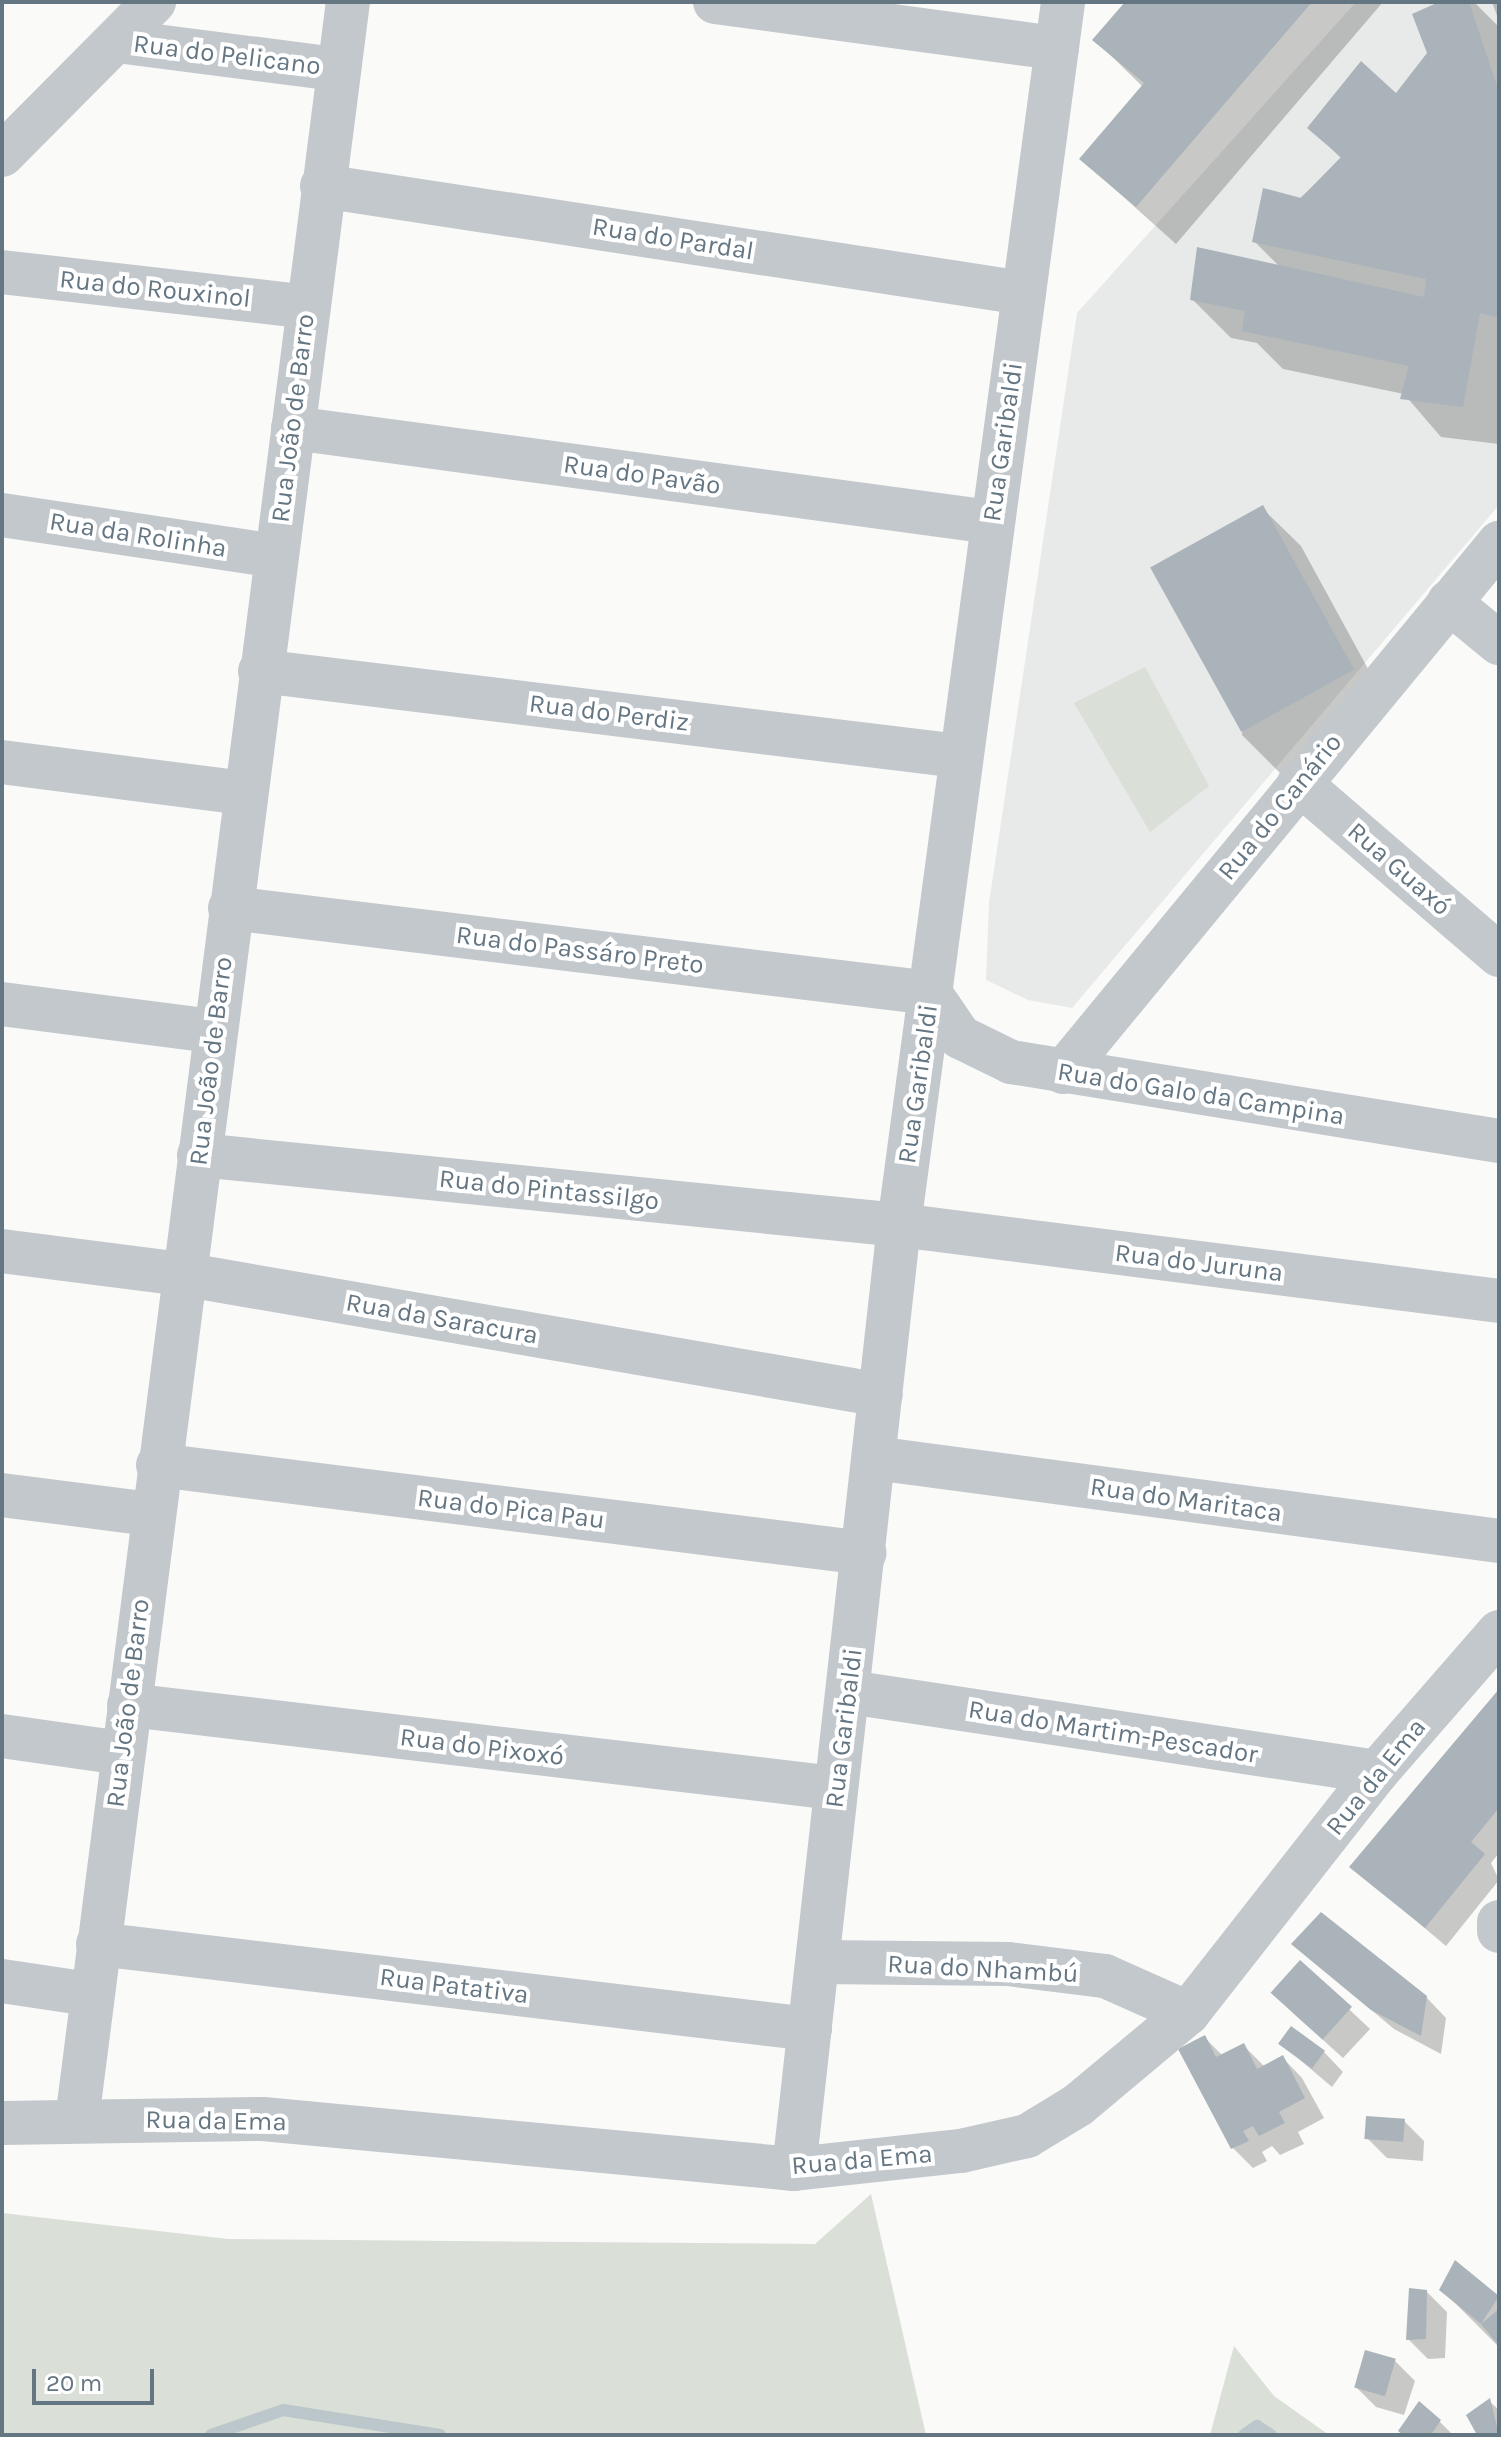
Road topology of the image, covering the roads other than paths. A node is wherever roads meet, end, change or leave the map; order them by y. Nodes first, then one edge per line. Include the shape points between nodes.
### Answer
1 (154, 2) edge
2 (348, 2) edge
3 (715, 2) edge
4 (1063, 2) edge
5 (117, 41) junction
6 (1057, 48) junction
7 (337, 69) junction
8 (2, 155) edge
9 (322, 186) junction
10 (2, 272) edge
11 (1024, 293) junction
12 (308, 307) junction
13 (293, 428) junction
14 (2, 515) edge
15 (991, 522) junction
16 (1499, 543) edge
17 (275, 556) junction
18 (1449, 602) junction
19 (1499, 643) edge
20 (260, 671) junction
21 (958, 756) junction
22 (2, 762) edge
23 (1299, 783) junction
24 (243, 793) junction
25 (230, 908) junction
26 (1499, 955) edge
27 (930, 993) junction
28 (2, 1004) edge
29 (213, 1031) junction
30 (1063, 1072) junction
31 (1499, 1141) edge
32 (199, 1155) junction
33 (899, 1225) junction
34 (2, 1251) edge
35 (182, 1274) junction
36 (1499, 1301) edge
37 (881, 1395) junction
38 (874, 1458) junction
39 (158, 1465) junction
40 (2, 1495) edge
41 (151, 1514) junction
42 (1499, 1541) edge
43 (865, 1553) junction
44 (1499, 1632) edge
45 (849, 1692) junction
46 (129, 1705) junction
47 (2, 1736) edge
48 (122, 1753) junction
49 (1377, 1772) junction
50 (835, 1788) junction
51 (1499, 1922) edge
52 (1499, 1931) edge
53 (98, 1944) junction
54 (819, 1962) junction
55 (2, 1981) edge
56 (89, 1994) junction
57 (1188, 2013) junction
58 (810, 2029) junction
59 (77, 2120) junction
60 (2, 2123) edge
61 (794, 2169) junction

1 - 5 street
2 - 7 street, Rua João de Barro
3 - 6 street
4 - 6 street, Rua Garibaldi
5 - 7 street, Rua do Pelicano
5 - 8 street
6 - 11 street, Rua Garibaldi
7 - 9 street, Rua João de Barro
9 - 11 street, Rua do Pardal
9 - 12 street, Rua João de Barro
10 - 12 street, Rua do Rouxinol
11 - 15 street, Rua Garibaldi
12 - 13 street, Rua João de Barro
13 - 15 street, Rua do Pavão
13 - 17 street, Rua João de Barro
14 - 17 street, Rua da Rolinha
15 - 21 street, Rua Garibaldi
16 - 18 street, Rua do Canário
17 - 20 street, Rua João de Barro
18 - 19 street
18 - 23 street, Rua do Canário
20 - 21 street, Rua do Perdiz
20 - 24 street, Rua João de Barro
21 - 27 street, Rua Garibaldi
22 - 24 street
23 - 26 street, Rua Guaxó
23 - 30 street, Rua do Canário
24 - 25 street, Rua João de Barro
25 - 27 street, Rua do Passáro Preto
25 - 29 street, Rua João de Barro
27 - 30 street, Rua do Galo da Campina via 960,1037 1011,1062
27 - 33 street, Rua Garibaldi
28 - 29 street
29 - 32 street, Rua João de Barro
30 - 31 street, Rua do Galo da Campina
32 - 33 street, Rua do Pintassilgo
32 - 35 street, Rua João de Barro
33 - 36 street, Rua do Juruna
33 - 37 street, Rua Garibaldi
34 - 35 street, Rua da Saracura
35 - 37 street, Rua da Saracura
35 - 39 street, Rua João de Barro
37 - 38 street, Rua Garibaldi
38 - 42 street, Rua do Maritaca
38 - 43 street, Rua Garibaldi
39 - 41 street, Rua João de Barro
39 - 43 street, Rua do Pica Pau
40 - 41 street
41 - 46 street, Rua João de Barro
43 - 45 street, Rua Garibaldi
44 - 49 street, Rua da Ema
45 - 49 street, Rua do Martim-Pescador
45 - 50 street, Rua Garibaldi
46 - 48 street, Rua João de Barro
46 - 50 street, Rua do Pixoxó
47 - 48 street
48 - 53 street, Rua João de Barro
49 - 57 street, Rua da Ema
50 - 54 street, Rua Garibaldi
51 - 52 street
53 - 56 street, Rua João de Barro
53 - 58 street, Rua Patativa
54 - 57 street, Rua do Nhambú via 1008,1964 1105,1976
54 - 58 street, Rua Garibaldi
55 - 56 street
56 - 59 street, Rua João de Barro
57 - 61 street, Rua da Ema via 1078,2105 1027,2136 961,2151
58 - 61 street, Rua Garibaldi
59 - 60 street, Rua da Ema
59 - 61 street, Rua da Ema via 263,2119

